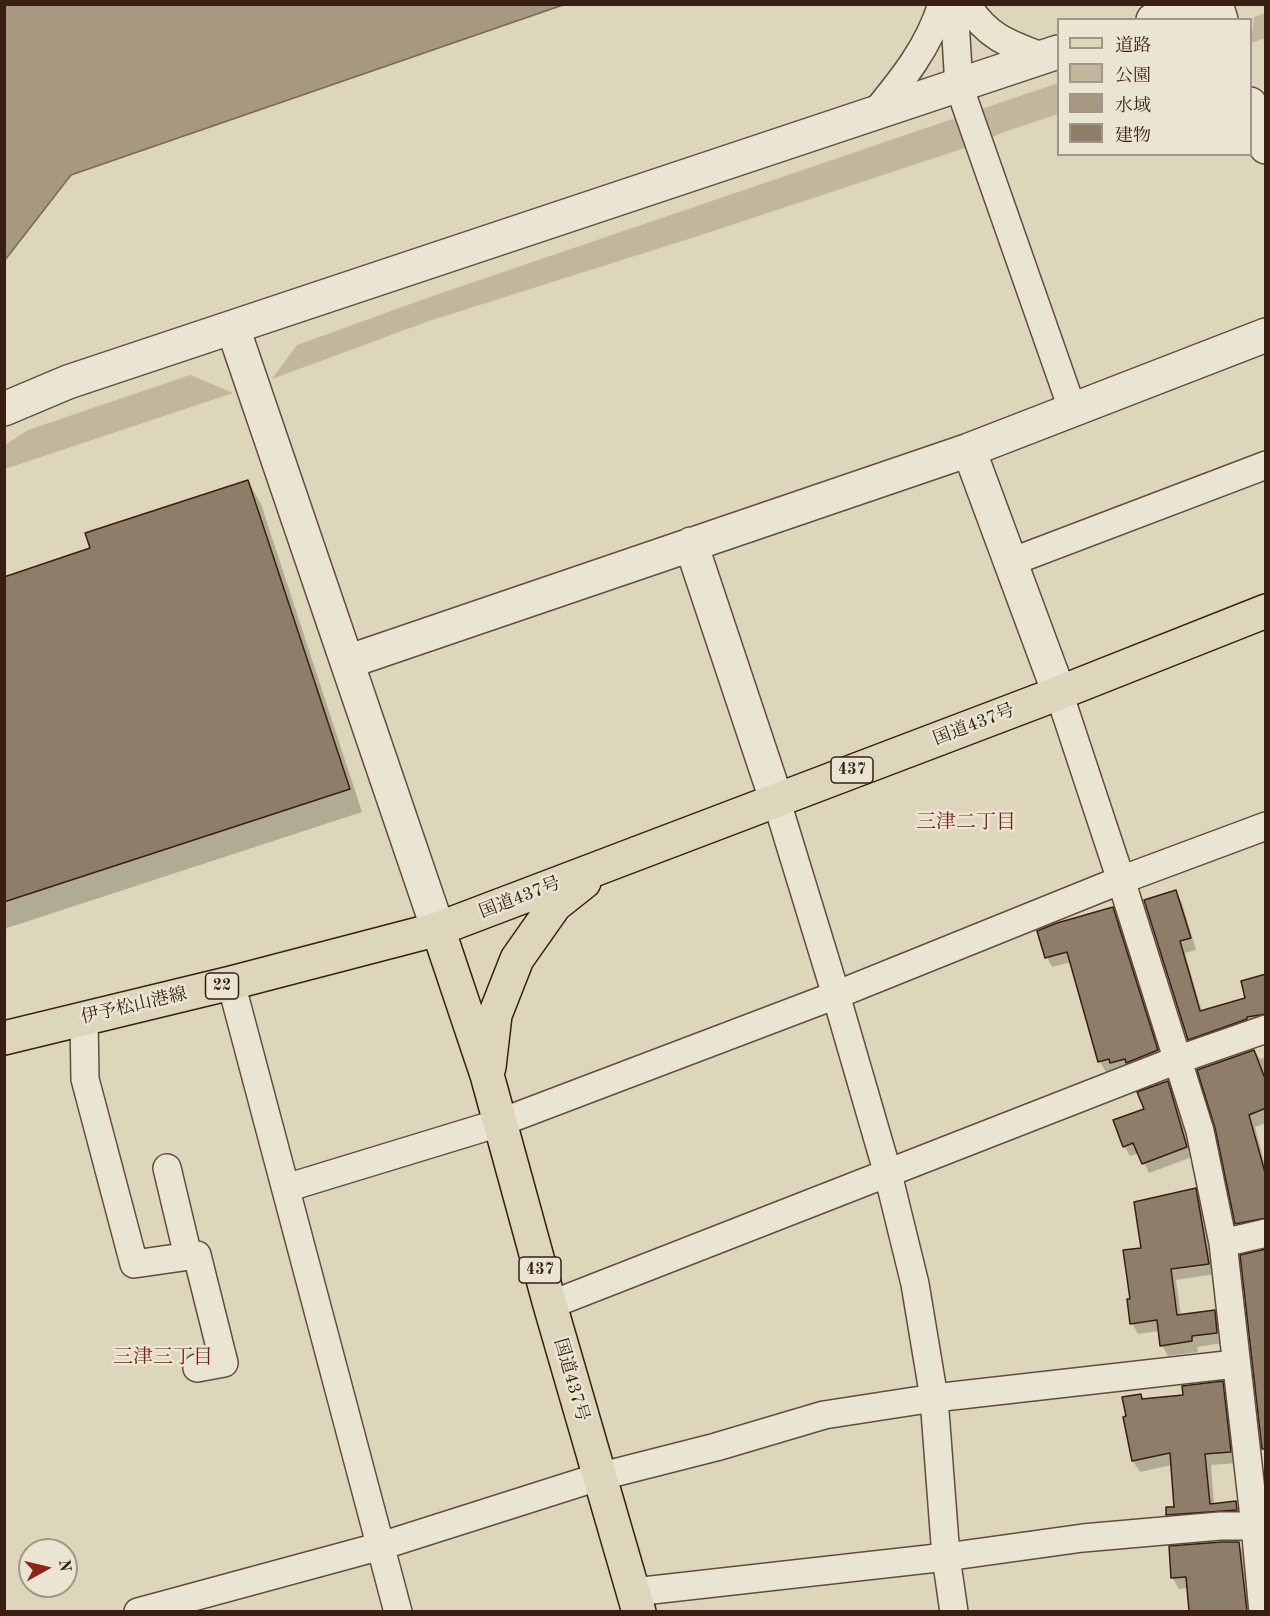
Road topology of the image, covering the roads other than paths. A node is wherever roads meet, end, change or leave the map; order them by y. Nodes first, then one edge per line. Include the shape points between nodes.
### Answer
1 (942, 4) edge
2 (954, 4) edge
3 (967, 4) edge
4 (1196, 4) edge
5 (1158, 18) edge
6 (1051, 54) edge
7 (959, 86) junction
8 (1252, 107) edge
9 (874, 114) junction
10 (1266, 147) edge
11 (233, 328) junction
12 (1266, 335) edge
13 (4, 409) edge
14 (1073, 411) junction
15 (969, 450) junction
16 (1266, 465) edge
17 (691, 544) junction
18 (1011, 562) junction
19 (1266, 611) edge
20 (347, 662) junction
21 (1059, 693) junction
22 (776, 799) junction
23 (1266, 826) edge
24 (604, 866) junction
25 (1121, 880) junction
26 (438, 929) junction
27 (231, 983) junction
28 (836, 995) junction
29 (84, 1018) junction
30 (1266, 1029) edge
31 (4, 1038) edge
32 (1177, 1060) junction
33 (488, 1075) junction
34 (499, 1123) junction
35 (166, 1168) dead end
36 (888, 1174) junction
37 (286, 1188) junction
38 (1266, 1233) edge
39 (1223, 1243) junction
40 (188, 1256) junction
41 (549, 1305) junction
42 (1236, 1364) junction
43 (197, 1368) dead end
44 (934, 1398) junction
45 (598, 1477) junction
46 (1260, 1526) edge
47 (381, 1546) junction
48 (946, 1557) junction
49 (637, 1601) edge
50 (138, 1611) edge
51 (398, 1611) edge
52 (954, 1611) edge
53 (1263, 1611) edge

1 - 9 street via 929,38
2 - 7 street
3 - 6 street via 975,18 1007,44
4 - 5 street
6 - 7 street
7 - 9 street
7 - 14 street
8 - 10 street
9 - 11 street
11 - 13 street via 68,382
11 - 20 street
12 - 14 street
14 - 15 street
15 - 17 street
15 - 18 street
16 - 18 street
17 - 20 street
17 - 22 street
18 - 21 street
19 - 21 main road, 国道437号 / 437
20 - 26 street
21 - 22 main road, 国道437号 / 437
21 - 25 street
22 - 24 main road, 国道437号 / 437
22 - 28 street
23 - 25 street
24 - 26 main road, 国道437号 / 437
24 - 33 main road via 555,905 517,959 495,1015
25 - 28 street
25 - 32 street
26 - 27 main road, 伊予松山港線 / 22
26 - 33 main road, 国道437号 / 437
27 - 29 main road, 伊予松山港線 / 22
27 - 37 street
28 - 34 street
28 - 36 street
29 - 31 main road, 伊予松山港線 / 22
29 - 40 street via 85,1079 134,1264
30 - 32 street
32 - 36 street
32 - 39 street via 1200,1131
33 - 34 main road, 国道437号 / 437
34 - 37 street
34 - 41 main road, 国道437号 / 437
35 - 40 street
36 - 41 street
36 - 44 street via 915,1284
37 - 47 street
38 - 39 street
39 - 42 street
40 - 43 street via 197,1255 224,1362
41 - 45 main road, 国道437号 / 437
42 - 44 street
42 - 46 street
44 - 45 street via 824,1415
44 - 48 street
45 - 47 street
45 - 49 main road, 国道437号 / 437
46 - 48 street via 1083,1538
46 - 53 street
47 - 50 street
47 - 51 street
48 - 49 street
48 - 52 street

